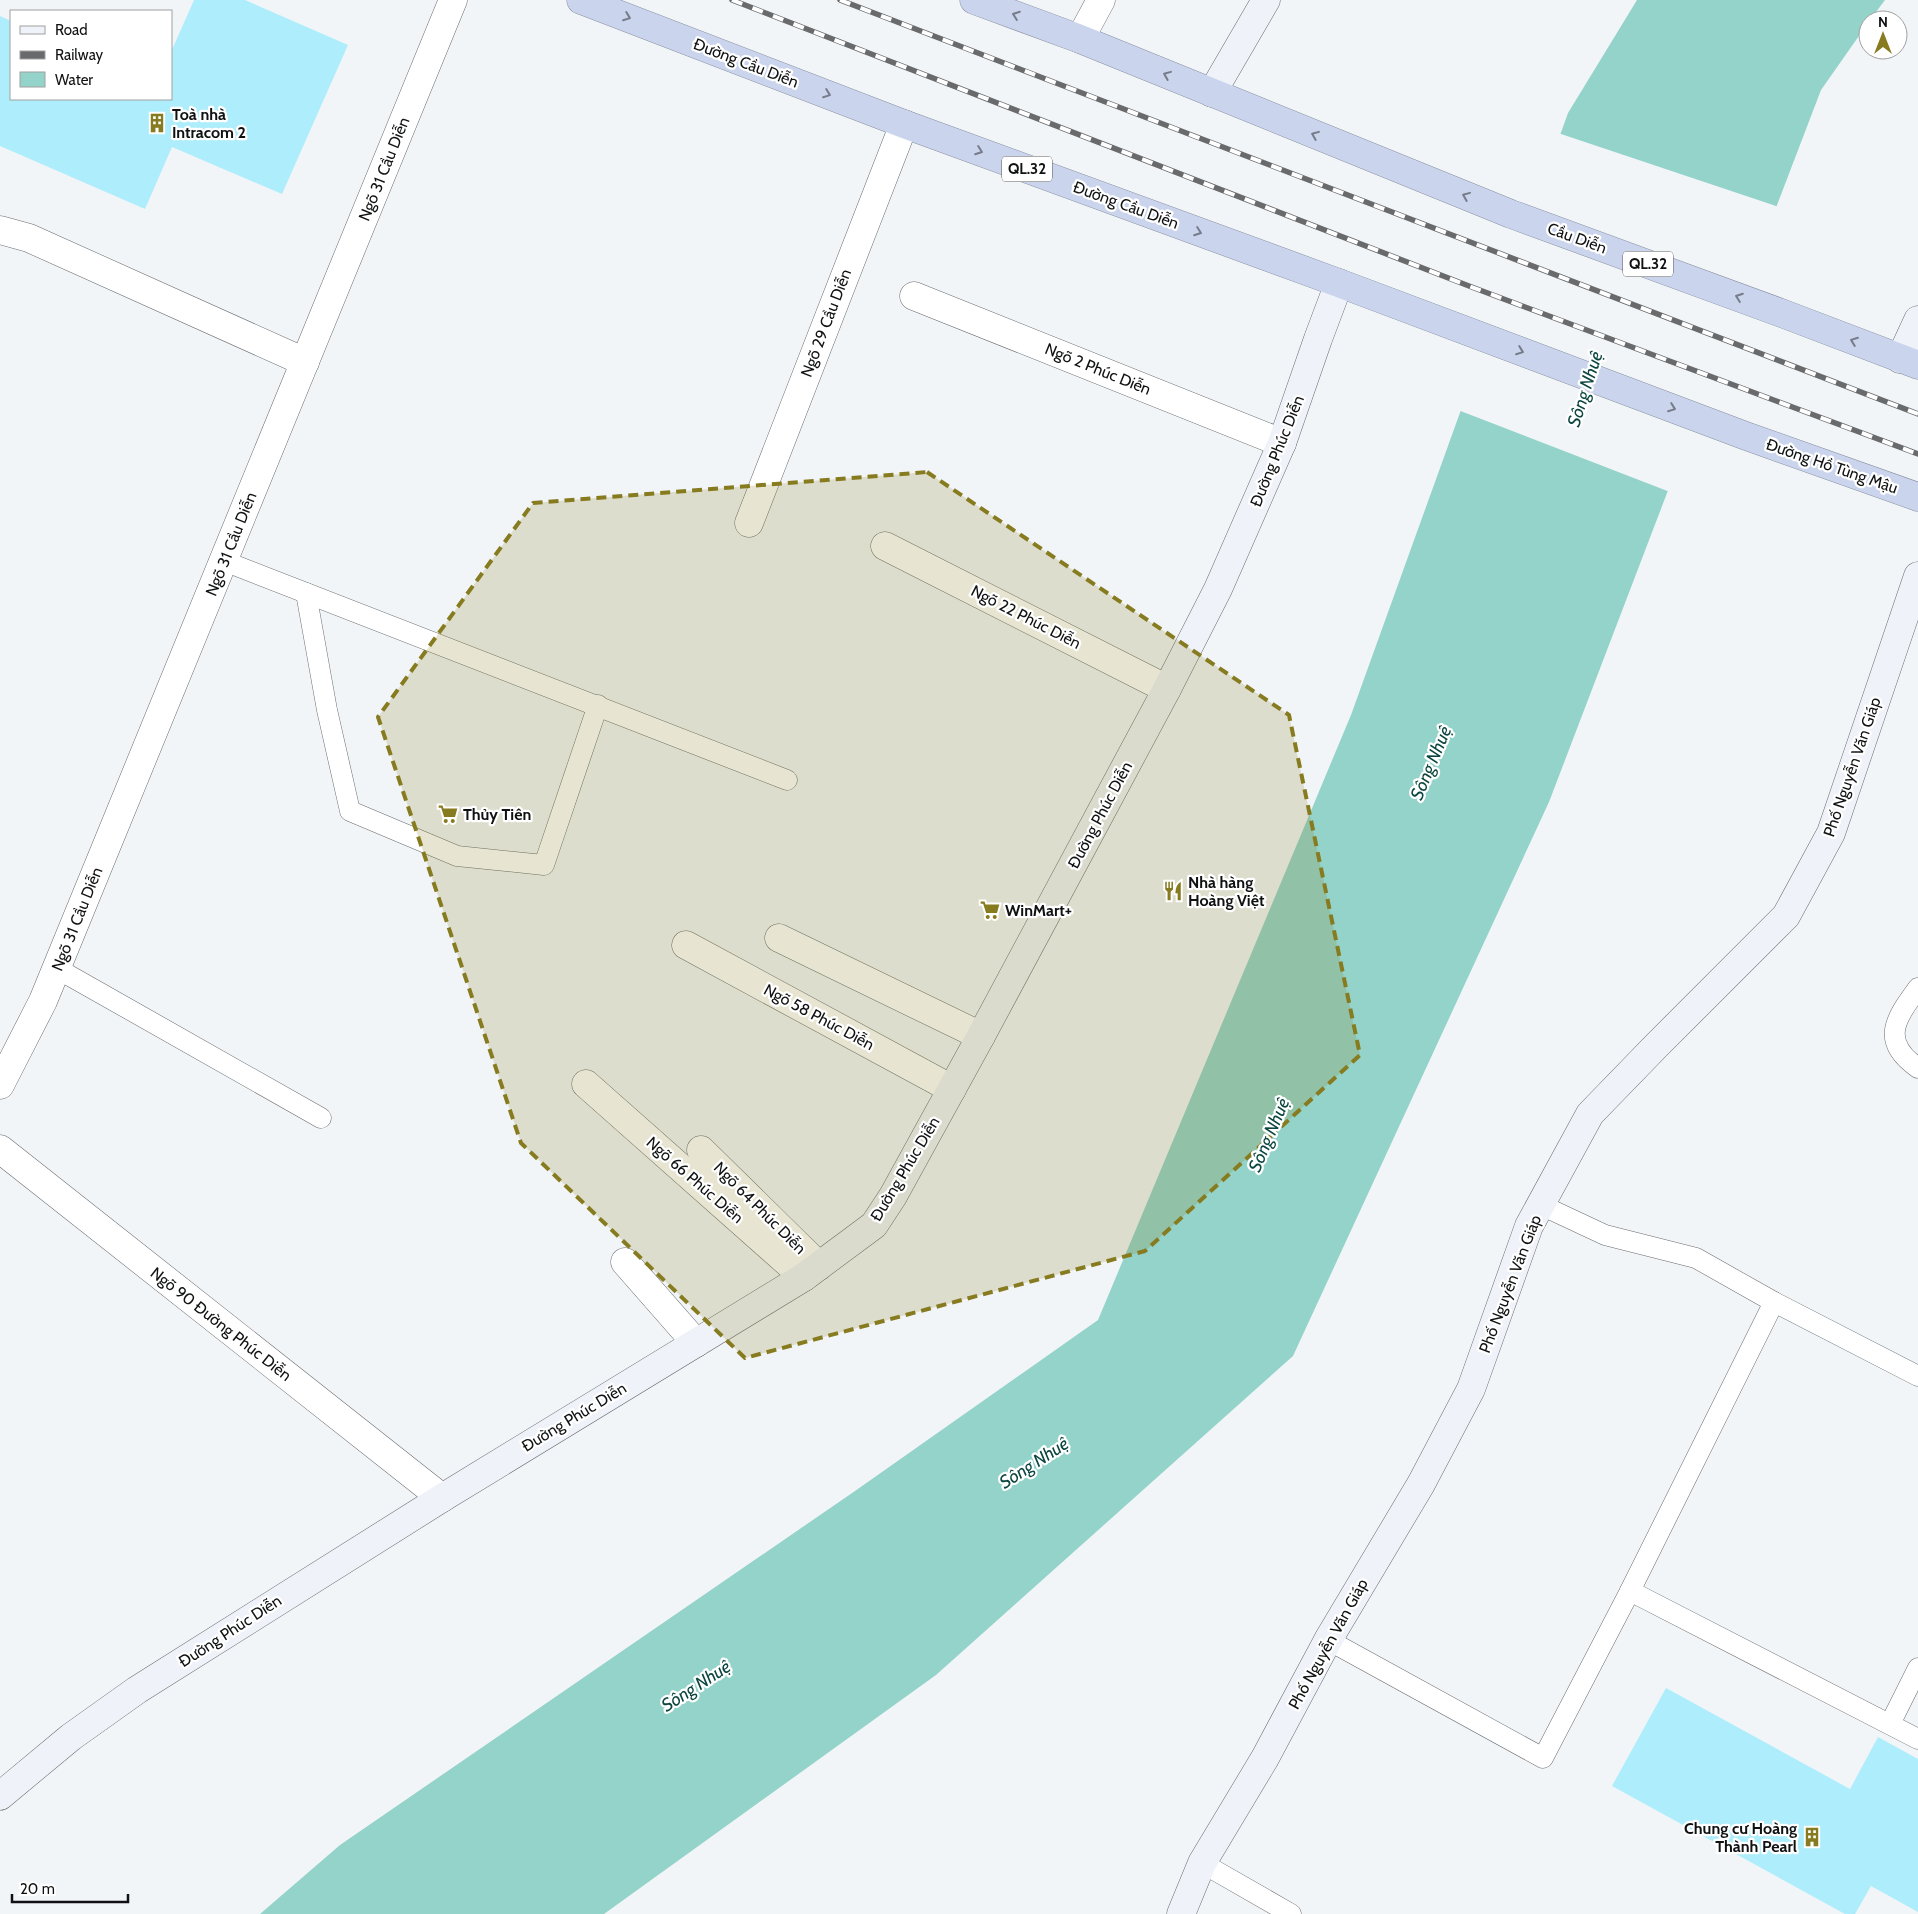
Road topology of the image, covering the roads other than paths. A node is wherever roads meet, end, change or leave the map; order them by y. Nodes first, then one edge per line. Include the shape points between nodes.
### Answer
1 (454, 0) edge
2 (581, 0) edge
3 (974, 0) edge
4 (1101, 0) edge
5 (1266, 0) edge
6 (1080, 39) junction
7 (1212, 94) junction
8 (904, 124) junction
9 (0, 230) edge
10 (1339, 283) junction
11 (914, 296) dead end
12 (1918, 320) edge
13 (305, 362) junction
14 (1909, 362) edge
15 (1746, 436) joint
16 (1282, 443) junction
17 (1918, 497) edge
18 (749, 523) dead end
19 (885, 546) dead end
20 (224, 560) junction
21 (1918, 576) edge
22 (306, 593) junction
23 (1167, 689) junction
24 (598, 705) junction
25 (787, 780) dead end
26 (779, 938) dead end
27 (686, 945) dead end
28 (56, 968) junction
29 (1918, 988) edge
30 (981, 1036) junction
31 (1918, 1068) edge
32 (586, 1084) dead end
33 (0, 1085) edge
34 (952, 1089) junction
35 (321, 1118) dead end
36 (0, 1148) edge
37 (702, 1150) dead end
38 (1541, 1204) junction
39 (633, 1259) dead end
40 (811, 1271) junction
41 (1774, 1302) junction
42 (702, 1339) junction
43 (1918, 1376) edge
44 (442, 1498) junction
45 (1630, 1591) junction
46 (1328, 1640) junction
47 (1918, 1668) edge
48 (1890, 1724) junction
49 (1918, 1739) edge
50 (0, 1796) edge
51 (1202, 1863) junction
52 (1181, 1914) edge
53 (1291, 1914) edge

1 - 13 street, Ngõ 31 Cầu Diễn
2 -> 8 highway, Đường Cầu Diễn / QL.32
6 -> 3 highway, QL.32
4 - 6 street
5 - 7 street
7 -> 6 highway, QL.32
14 -> 7 highway, Cầu Diễn / QL.32 via 1511,214
8 -> 10 highway, Đường Cầu Diễn / QL.32
8 - 18 street, Ngõ 29 Cầu Diễn
9 - 13 street via 29,238
10 -> 15 highway, Đường Cầu Diễn / QL.32
10 - 16 street, Đường Phúc Diễn
11 - 16 street, Ngõ 2 Phúc Diễn
12 - 14 street
13 - 20 street, Ngõ 31 Cầu Diễn
15 - 17 highway, Đường Hồ Tùng Mậu / QL.32
16 - 23 street, Đường Phúc Diễn via 1218,589
19 - 23 street, Ngõ 22 Phúc Diễn
20 - 22 lane
20 - 28 street, Ngõ 31 Cầu Diễn
21 - 38 street, Phố Nguyễn Văn Giáp via 1831,833 1786,916 1590,1114
22 - 24 lane
22 - 24 lane via 350,812 457,856 544,865
23 - 30 street, Đường Phúc Diễn
24 - 25 lane
26 - 30 street
27 - 34 street, Ngõ 58 Phúc Diễn
28 - 33 street, Ngõ 31 Cầu Diễn via 43,1001
28 - 35 lane
29 - 31 lane via 1898,1016 1894,1038 1905,1059
30 - 34 street, Đường Phúc Diễn
32 - 40 street, Ngõ 66 Phúc Diễn
34 - 40 street, Đường Phúc Diễn via 874,1225
36 - 44 street, Ngõ 90 Đường Phúc Diễn
37 - 40 street, Ngõ 64 Phúc Diễn
38 - 41 lane via 1605,1235 1696,1258
38 - 46 street, Phố Nguyễn Văn Giáp via 1530,1226 1471,1389 1421,1484
39 - 42 street
40 - 42 street, Đường Phúc Diễn
41 - 43 lane
41 - 45 lane
42 - 44 street, Đường Phúc Diễn
44 - 50 street, Đường Phúc Diễn via 137,1690 71,1736
45 - 46 lane via 1543,1758
45 - 48 lane
46 - 51 street, Phố Nguyễn Văn Giáp via 1265,1758
47 - 48 lane
48 - 49 lane
51 - 52 street, Phố Nguyễn Văn Giáp
51 - 53 lane

